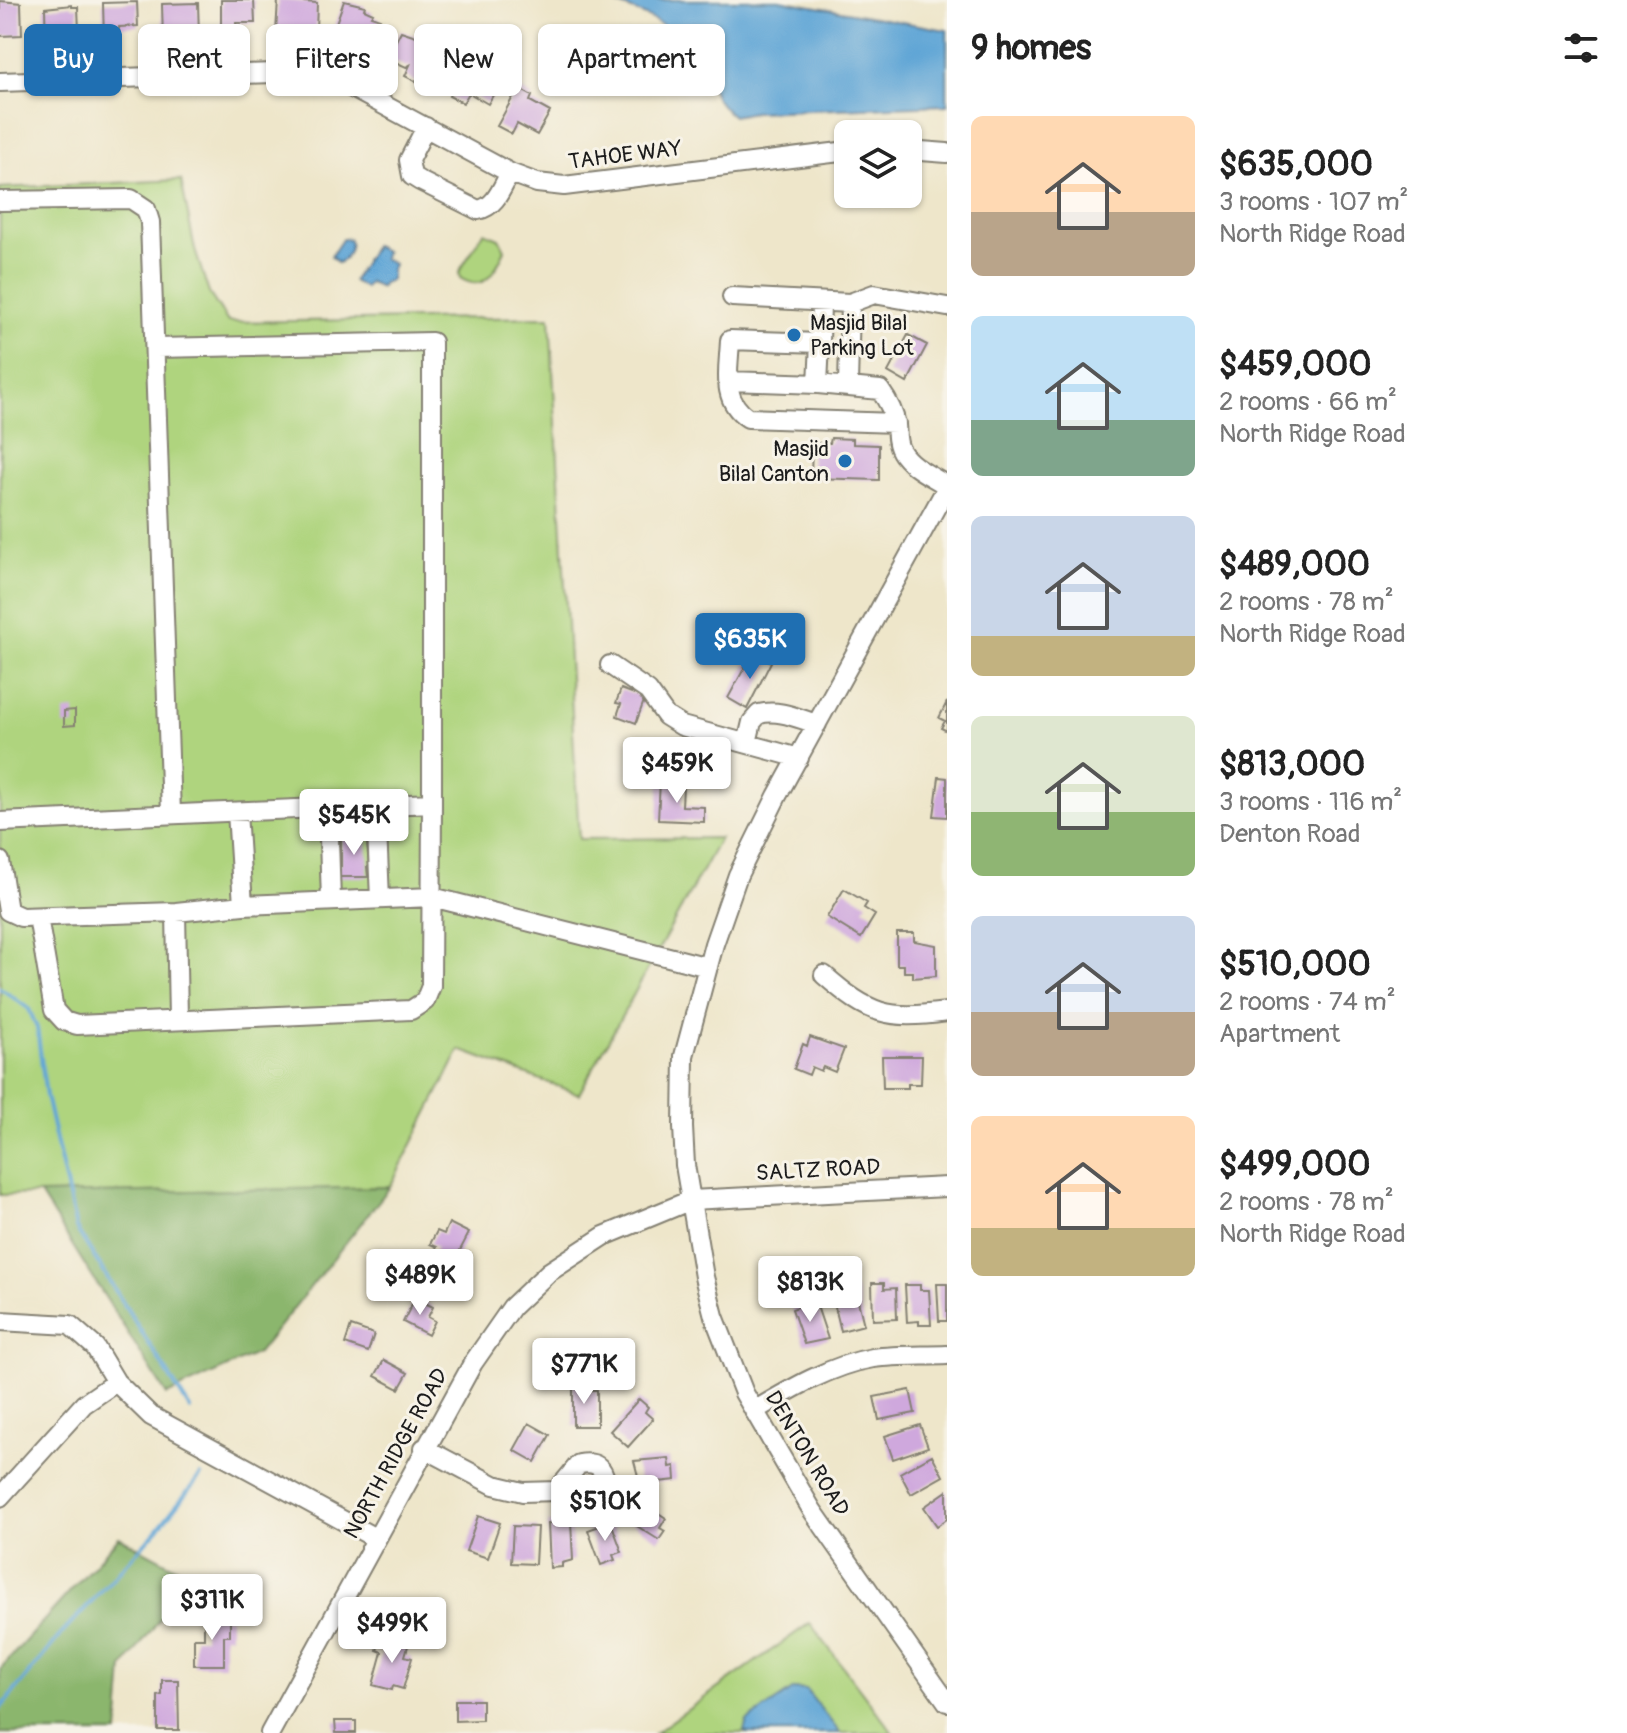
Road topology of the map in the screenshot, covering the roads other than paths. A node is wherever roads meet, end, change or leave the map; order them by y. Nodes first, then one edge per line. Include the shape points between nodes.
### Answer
1 (0, 82) edge
2 (426, 127) junction
3 (922, 151) edge
4 (834, 153) edge
5 (947, 153) edge
6 (510, 173) junction
7 (0, 201) edge
8 (732, 297) dead end
9 (821, 302) junction
10 (850, 303) junction
11 (947, 307) edge
12 (820, 343) junction
13 (156, 348) junction
14 (729, 381) junction
15 (818, 384) junction
16 (848, 386) junction
17 (896, 423) junction
18 (947, 486) edge
19 (610, 665) dead end
20 (817, 724) junction
21 (747, 743) junction
22 (799, 758) junction
23 (432, 803) junction
24 (376, 805) junction
25 (328, 808) junction
26 (237, 812) junction
27 (171, 813) junction
28 (0, 822) edge
29 (0, 861) edge
30 (432, 897) junction
31 (380, 899) junction
32 (331, 901) junction
33 (243, 905) junction
34 (176, 912) junction
35 (4, 914) edge
36 (38, 917) junction
37 (708, 967) junction
38 (824, 975) dead end
39 (947, 1012) edge
40 (178, 1019) junction
41 (947, 1187) edge
42 (691, 1200) junction
43 (0, 1321) edge
44 (947, 1355) edge
45 (116, 1382) junction
46 (754, 1411) junction
47 (424, 1448) junction
48 (557, 1491) dead end
49 (0, 1497) edge
50 (375, 1538) junction
51 (947, 1702) edge
52 (270, 1733) edge

1 - 2 street, TAHOE WAY via 296,72 345,84
2 - 6 street, TAHOE WAY
2 - 6 street via 409,160 412,176 420,181 478,210 493,203
3 - 5 street
4 - 6 street, TAHOE WAY via 564,186
7 - 13 street via 120,198 146,209 152,233
8 - 9 street
9 - 10 street
9 - 12 street
10 - 11 street via 874,294
10 - 16 street
12 - 14 street via 730,340
12 - 15 street
13 - 23 street via 432,342
13 - 27 street
14 - 15 street
14 - 17 street via 735,409 748,418
15 - 16 street
16 - 17 street via 880,390 893,402
17 - 18 street via 902,454
18 - 20 street
19 - 21 street via 648,691 666,716 682,726
20 - 21 street via 769,711 752,722
20 - 22 street
21 - 22 street
22 - 37 street via 738,875
23 - 24 street
23 - 30 street
24 - 25 street
24 - 31 street
25 - 26 street
25 - 32 street
26 - 27 street
26 - 33 street
27 - 28 street
29 - 35 street
30 - 31 street
30 - 37 street
30 - 40 street via 431,986 425,1001 411,1010
31 - 32 street
32 - 33 street
33 - 34 street
34 - 36 street
34 - 40 street
35 - 36 street
36 - 40 street via 54,1010 64,1021 77,1025
37 - 42 street via 684,1056 684,1140
38 - 39 street via 882,1014
41 - 42 street, SALTZ ROAD
42 - 46 street, DENTON ROAD via 714,1316
42 - 47 street, NORTH RIDGE ROAD via 604,1236 549,1272 489,1337
43 - 45 street via 70,1325 95,1347
44 - 46 street via 853,1363
45 - 49 street via 84,1404
45 - 50 street via 172,1429
46 - 51 street, DENTON ROAD via 812,1510
47 - 48 street via 494,1485 523,1492
47 - 50 street, NORTH RIDGE ROAD
50 - 52 street, NORTH RIDGE ROAD

